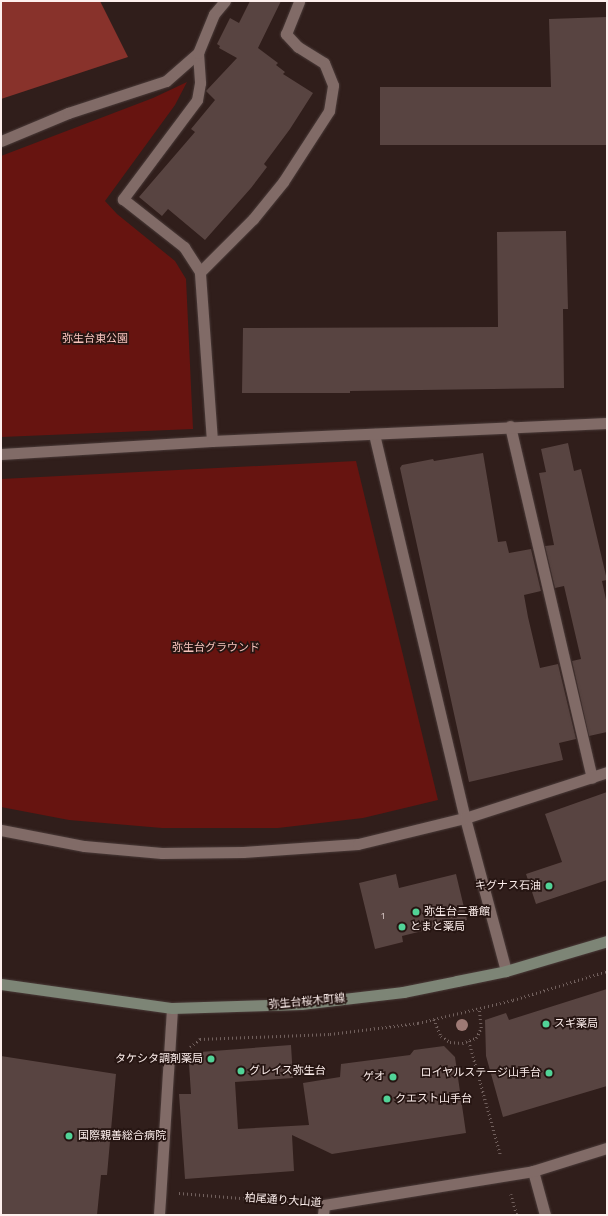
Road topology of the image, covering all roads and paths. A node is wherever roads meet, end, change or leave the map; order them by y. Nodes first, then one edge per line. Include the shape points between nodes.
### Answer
1 (225, 1) edge
2 (299, 1) edge
3 (198, 53) junction
4 (1, 142) edge
5 (200, 272) junction
6 (607, 423) edge
7 (510, 426) junction
8 (374, 434) junction
9 (212, 441) junction
10 (1, 454) edge
11 (607, 772) edge
12 (592, 778) junction
13 (465, 818) junction
14 (1, 830) edge
15 (607, 941) edge
16 (506, 971) junction
17 (607, 971) edge
18 (1, 984) edge
19 (172, 1008) junction
20 (479, 1008) junction
21 (434, 1019) junction
22 (469, 1041) junction
23 (170, 1049) junction
24 (607, 1148) edge
25 (502, 1162) dead end
26 (533, 1171) junction
27 (161, 1191) junction
28 (510, 1192) dead end
29 (324, 1210) edge
30 (159, 1215) edge
31 (517, 1215) edge
32 (545, 1215) edge

1 - 3 street via 214,14
2 - 5 street via 286,34 298,47 324,63 333,85 329,111 284,182 253,219
3 - 4 street via 166,81 68,113
3 - 5 street via 200,83 197,100 123,199 184,247
5 - 9 street
6 - 7 street
7 - 8 street
7 - 12 street
8 - 9 street
8 - 13 street
9 - 10 street
11 - 12 street
12 - 13 street
13 - 14 street via 358,844 243,852 162,853 100,848
13 - 16 street
15 - 16 main road, 弥生台桜木町線
16 - 19 main road, 弥生台桜木町線 via 403,992 302,1004
17 - 20 path
18 - 19 main road, 弥生台桜木町線
19 - 23 street
20 - 21 path
20 - 22 path via 481,1028 476,1038
21 - 22 path via 441,1036 450,1042
21 - 23 path via 330,1034 200,1039 187,1049
22 - 25 path
23 - 27 street
24 - 26 street, 柏尾通り大山道
26 - 29 street, 柏尾通り大山道
26 - 32 street
27 - 29 path, 柏尾通り大山道
27 - 30 street
28 - 31 path

